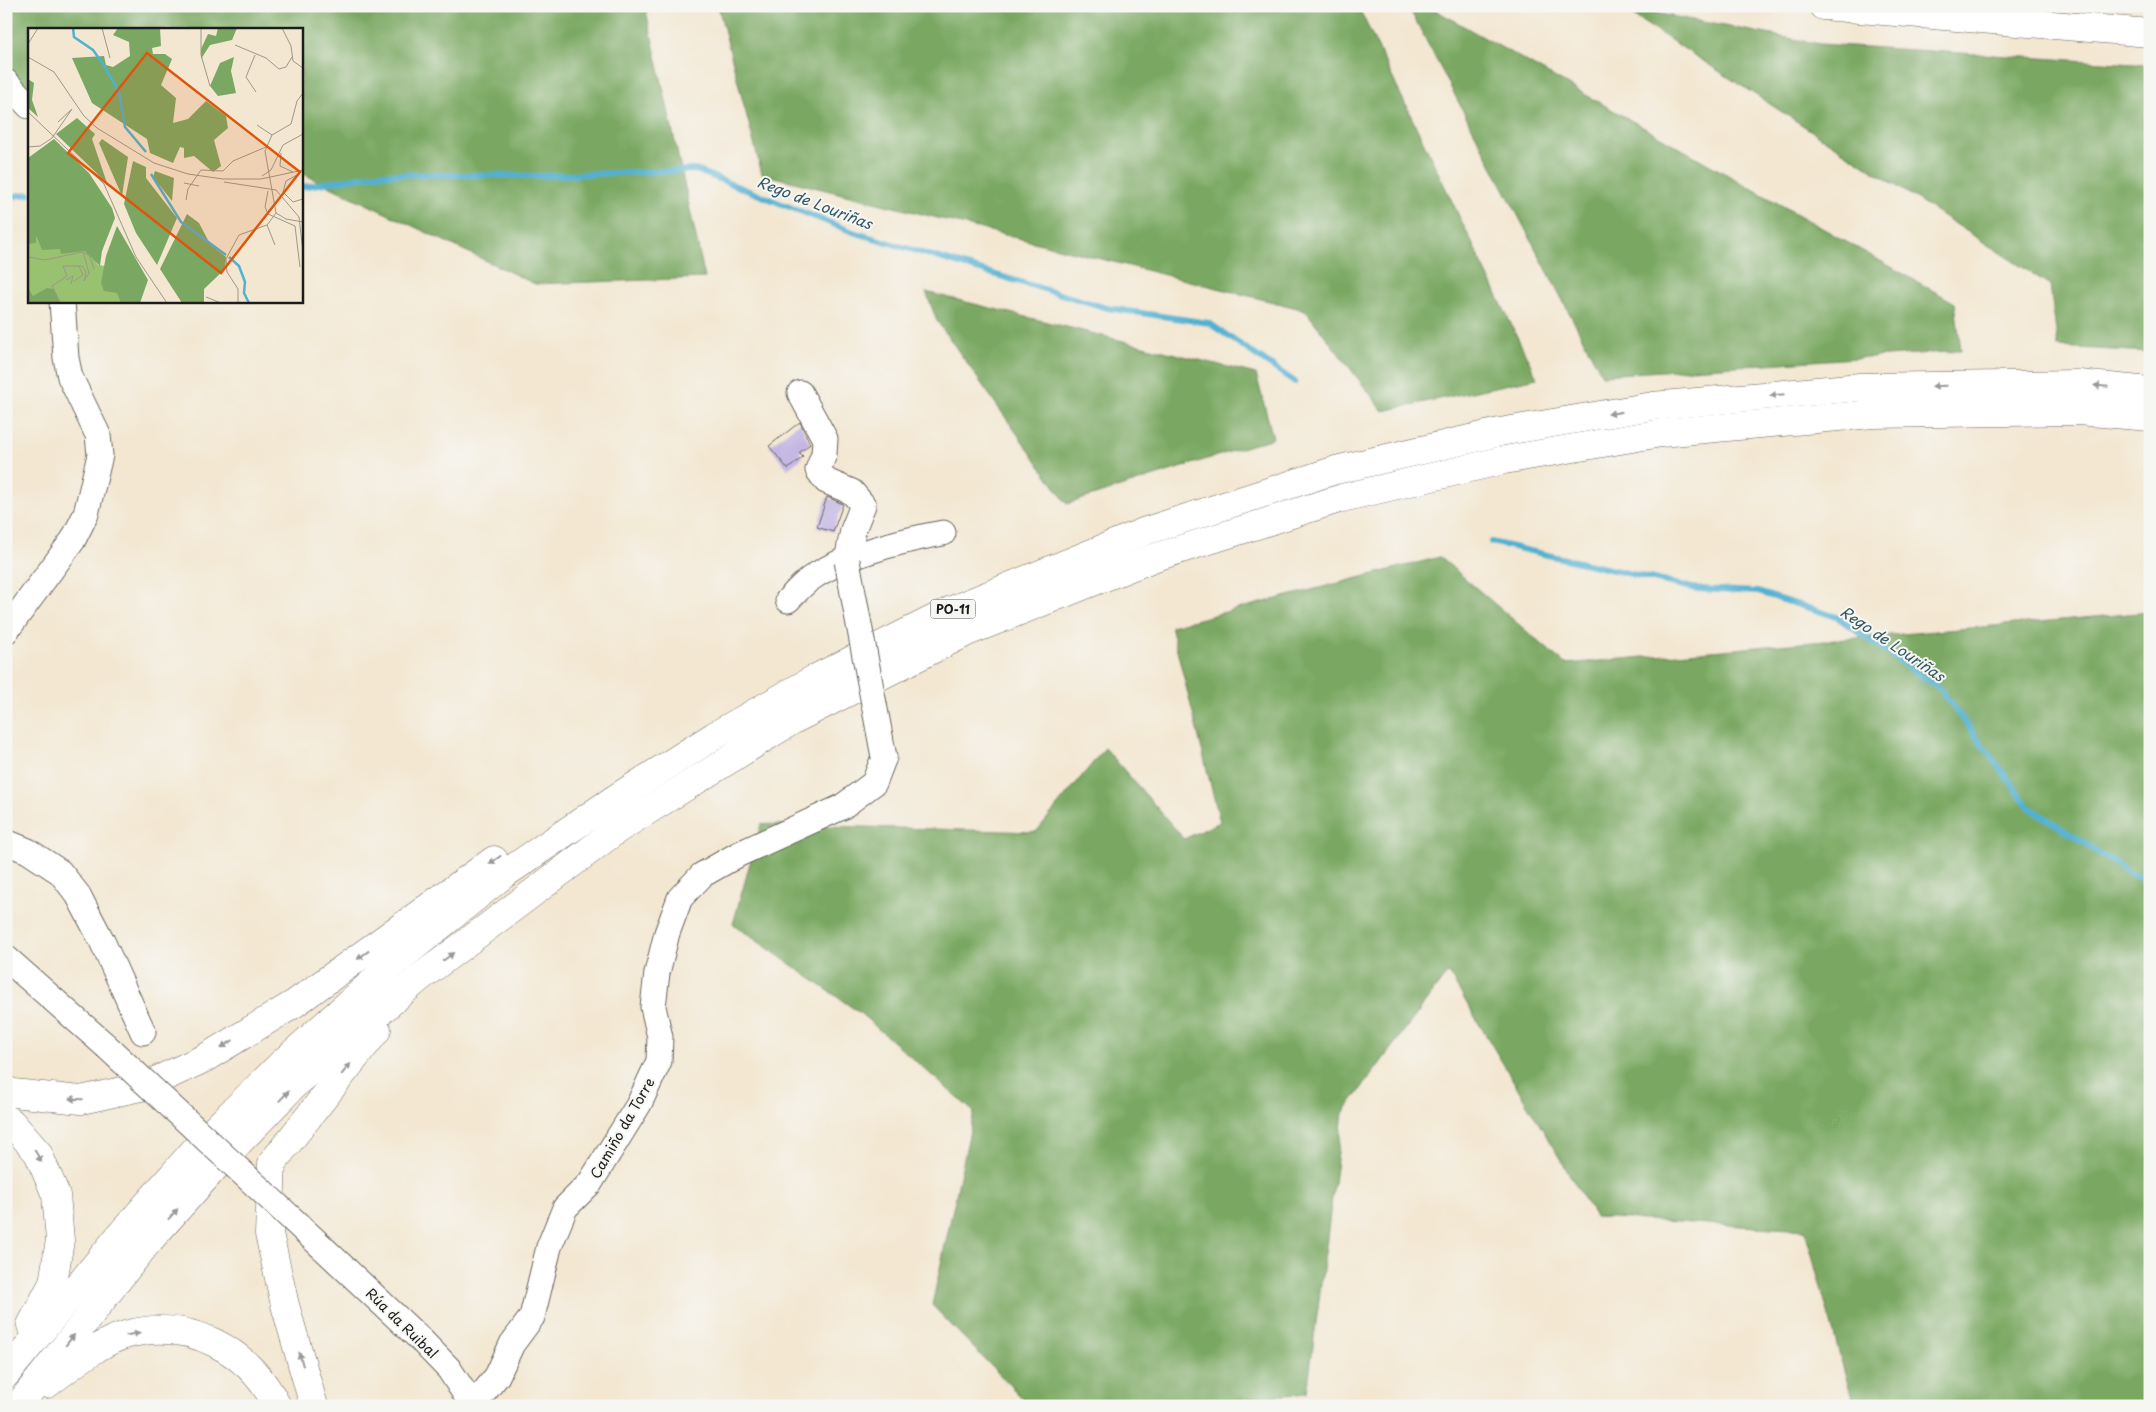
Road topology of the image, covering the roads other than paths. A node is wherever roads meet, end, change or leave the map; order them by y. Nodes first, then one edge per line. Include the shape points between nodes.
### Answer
1 (1823, 6) edge
2 (2150, 33) edge
3 (6, 82) edge
4 (28, 105) edge
5 (62, 302) edge
6 (2150, 390) edge
7 (800, 393) dead end
8 (2150, 417) edge
9 (943, 533) dead end
10 (847, 560) junction
11 (788, 600) dead end
12 (6, 632) edge
13 (616, 798) junction
14 (6, 842) edge
15 (6, 958) edge
16 (418, 979) junction
17 (143, 1032) dead end
18 (6, 1090) edge
19 (6, 1119) edge
20 (6, 1363) edge
21 (6, 1374) edge
22 (18, 1406) edge
23 (277, 1406) edge
24 (314, 1406) edge
25 (473, 1406) edge

1 - 2 highway
3 - 4 street
5 - 12 street via 70,376 98,435 100,455 86,514 73,540
6 -> 13 highway, PO-11 via 2079,384 1860,387 1653,406 1500,432 1336,470 1146,531 952,610 816,678 714,736
7 - 10 street via 825,439 818,470 826,481 852,492 863,505 853,530
16 -> 8 highway, PO-11 via 618,830 793,720 967,632 1153,558 1342,498 1504,460 1661,432 1873,414 2078,411
9 - 10 street via 918,537
10 - 11 street via 809,579
10 - 25 street, Camiño da Torre, bridge via 884,757 874,783 842,807 739,854 702,875 680,898 667,933 652,1007 660,1037 658,1061 639,1104 590,1183 565,1208 549,1247 532,1317 512,1344 497,1376
13 -> 18 highway via 504,853 294,1004 205,1058 144,1086 81,1100
13 - 21 highway, PO-11 via 503,875 395,962 279,1066 200,1144
14 - 17 street via 28,851 60,872 78,895
15 - 25 street, Rúa da Ruibal, bridge via 322,1246 449,1369
22 -> 16 highway, PO-11 via 148,1242 218,1164 294,1085
24 -> 16 highway via 269,1234 272,1162
19 -> 20 highway via 38,1153 56,1195 60,1240 53,1284 33,1323
22 -> 23 highway via 91,1352 123,1336 155,1329 185,1332 215,1342 245,1362 269,1389

